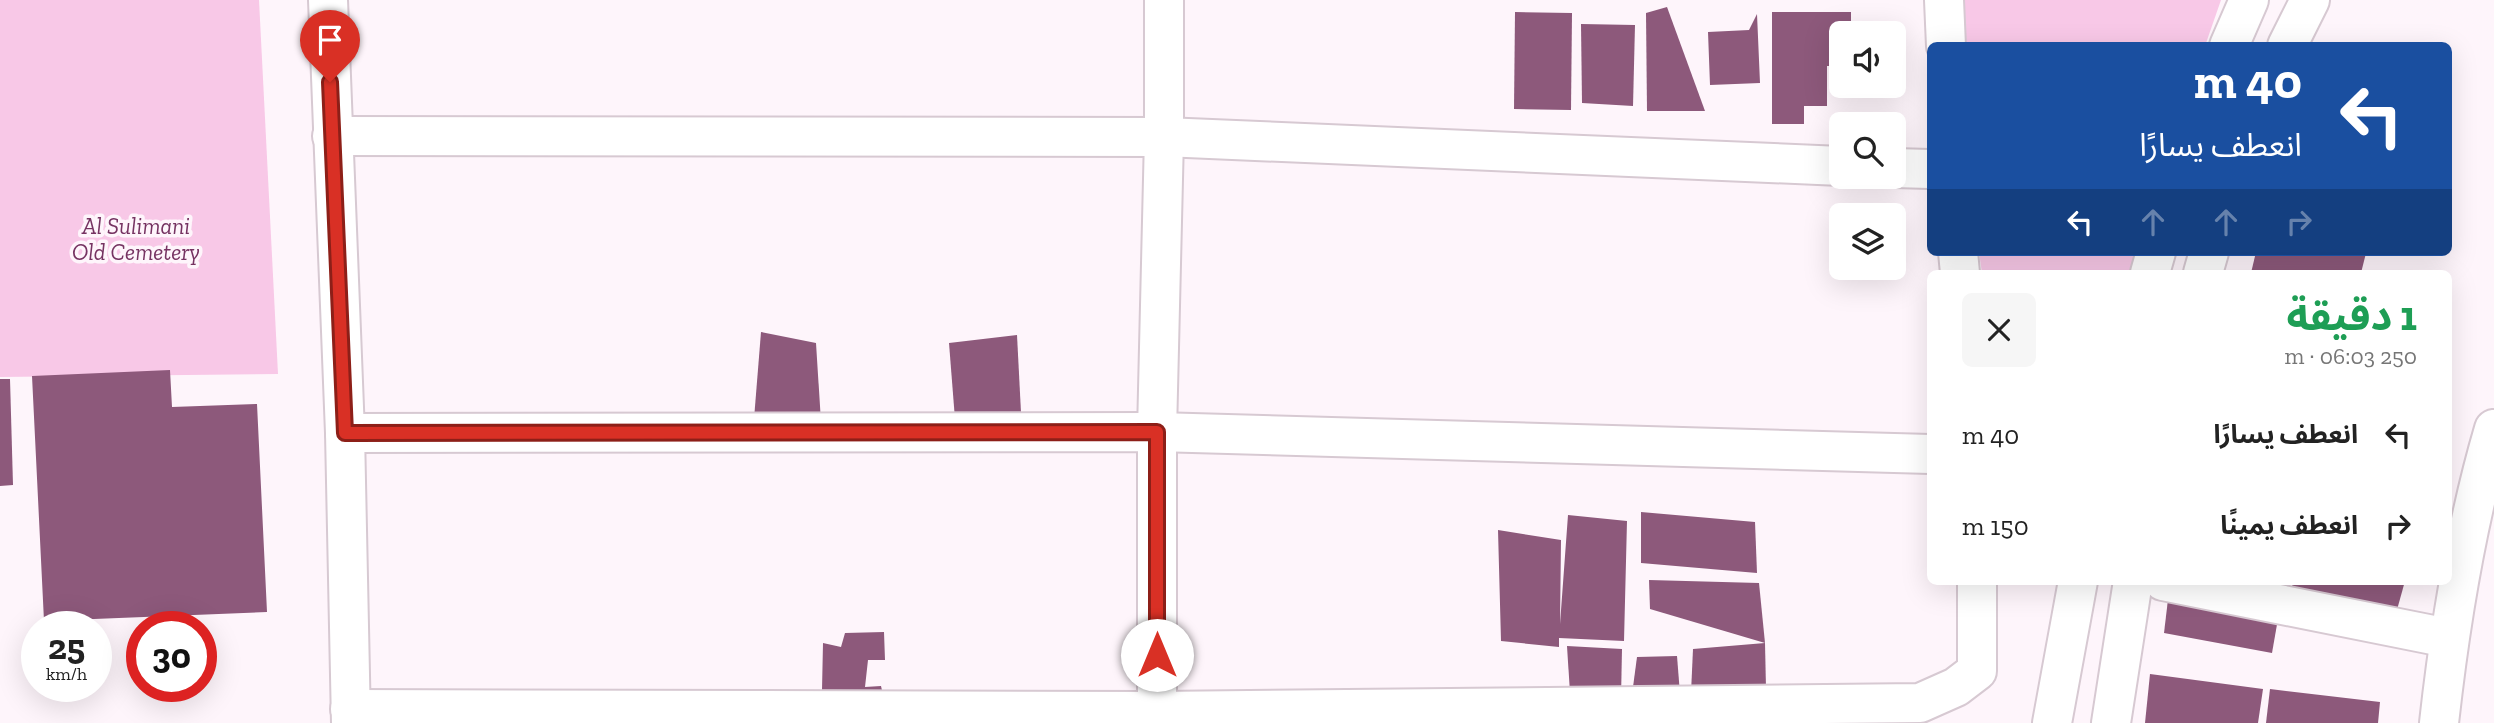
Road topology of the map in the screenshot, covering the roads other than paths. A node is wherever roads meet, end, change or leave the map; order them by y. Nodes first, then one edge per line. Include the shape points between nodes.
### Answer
1 (328, 0) edge
2 (1164, 0) edge
3 (1944, 0) edge
4 (2249, 0) edge
5 (2310, 0) edge
6 (1946, 42) edge
7 (2231, 42) edge
8 (2289, 42) edge
9 (332, 136) junction
10 (1164, 137) junction
11 (1829, 165) edge
12 (1906, 168) edge
13 (1927, 169) edge
14 (2494, 429) edge
15 (1157, 432) junction
16 (345, 433) junction
17 (1927, 454) edge
18 (1977, 585) edge
19 (2077, 585) edge
20 (2132, 585) edge
21 (2182, 585) edge
22 (2448, 638) junction
23 (351, 716) edge
24 (692, 716) edge
25 (1157, 717) edge
26 (2053, 723) edge
27 (2112, 723) edge
28 (2439, 723) edge

1 - 9 street
2 - 10 street
3 - 6 street
4 - 7 street
5 - 8 street
9 - 10 street
9 - 16 street
10 - 11 street
10 - 15 street
12 - 13 street
14 - 22 street
15 - 16 street
15 - 17 street
15 - 25 street
16 - 23 street
18 - 25 street via 1977,671 1956,687 1920,703
19 - 26 street
20 - 27 street
21 - 22 street
22 - 28 street
23 - 24 street
24 - 25 street

